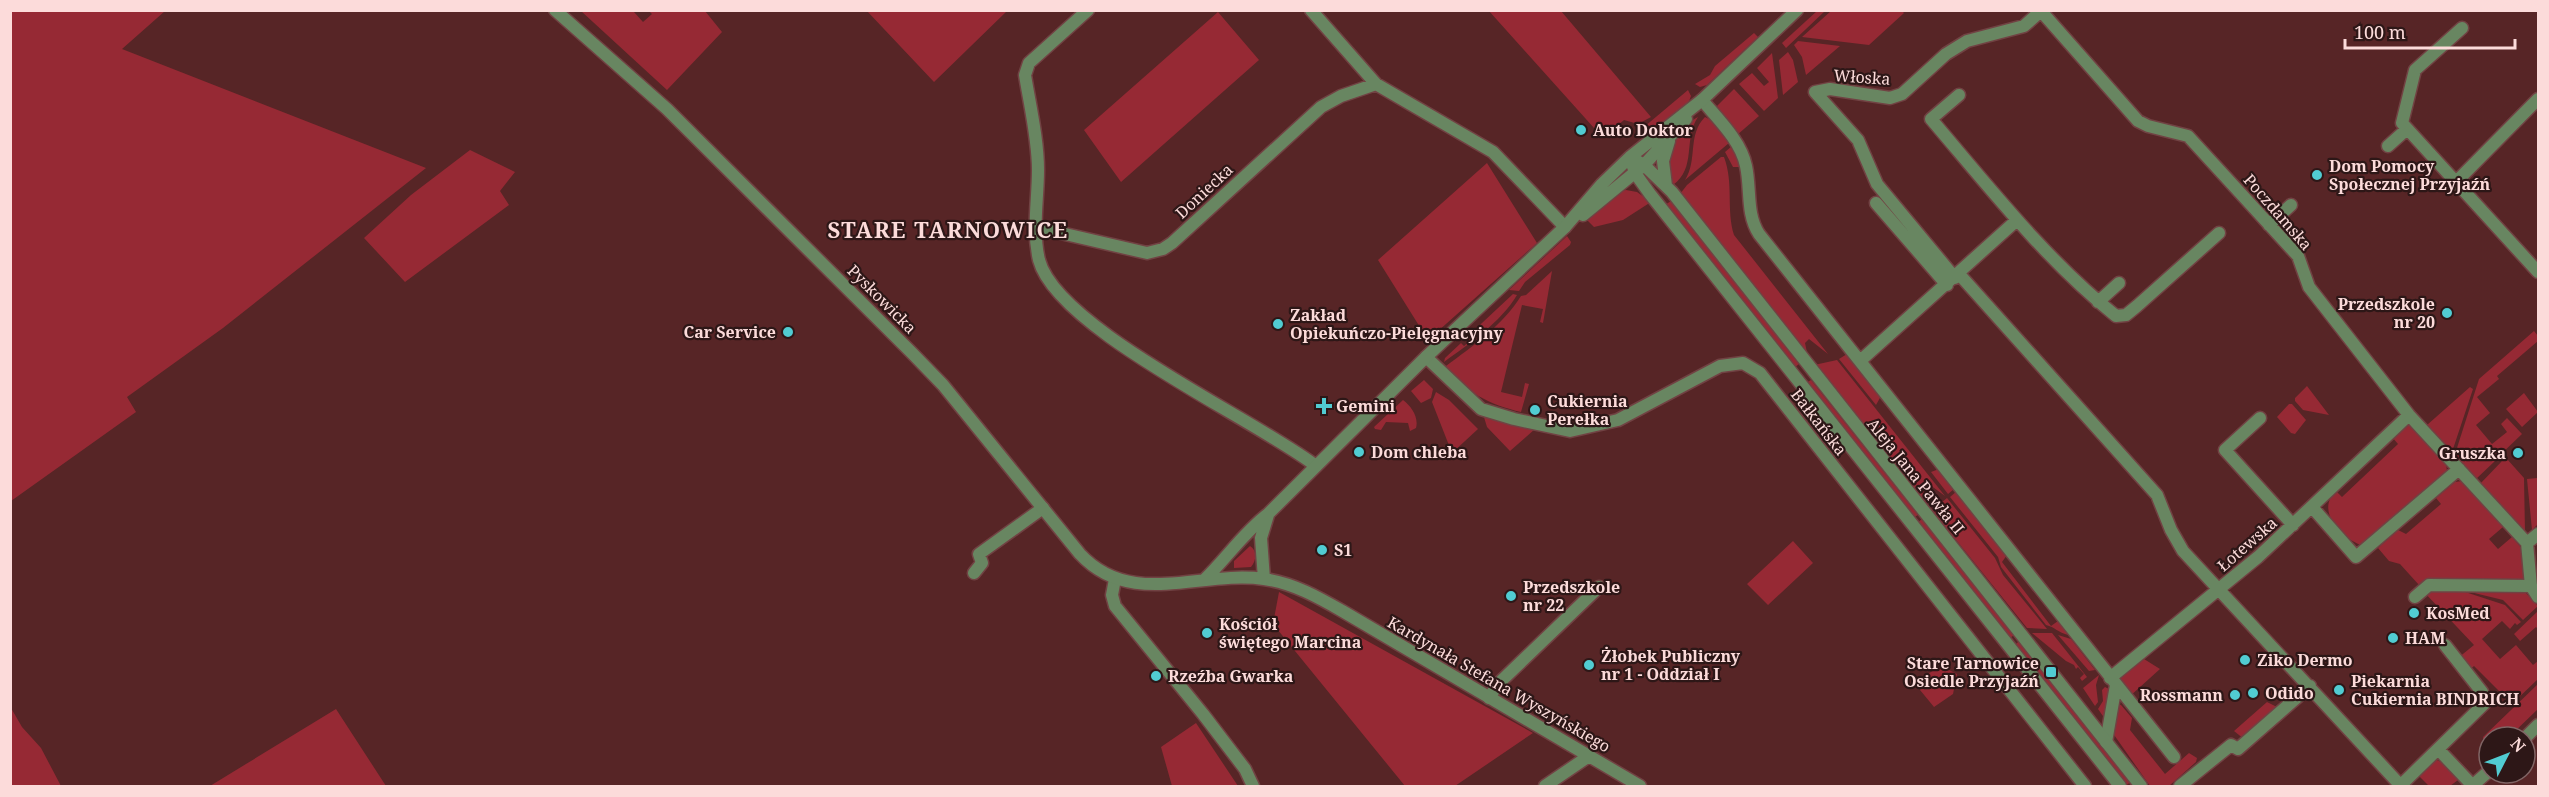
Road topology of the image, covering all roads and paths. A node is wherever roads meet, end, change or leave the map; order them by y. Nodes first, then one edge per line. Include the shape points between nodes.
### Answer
1 (555, 10) edge
2 (1088, 10) edge
3 (1311, 10) edge
4 (1797, 10) edge
5 (2042, 11) edge
6 (2462, 28) dead end
7 (1376, 84) junction
8 (1959, 95) dead end
9 (2538, 99) edge
10 (1702, 100) junction
11 (2407, 129) junction
12 (1670, 139) junction
13 (2388, 146) dead end
14 (1630, 157) junction
15 (1639, 169) junction
16 (2456, 182) junction
17 (1666, 186) junction
18 (1617, 188) junction
19 (1650, 194) junction
20 (1876, 202) dead end
21 (2291, 205) dead end
22 (2017, 220) junction
23 (2269, 225) junction
24 (1035, 227) junction
25 (1565, 227) junction
26 (2219, 232) dead end
27 (2538, 272) edge
28 (1954, 279) junction
29 (2119, 283) dead end
30 (2098, 302) junction
31 (1426, 357) junction
32 (1860, 361) junction
33 (2409, 415) junction
34 (2260, 418) dead end
35 (1316, 466) junction
36 (2459, 469) junction
37 (2312, 507) junction
38 (1043, 508) junction
39 (1268, 514) junction
40 (2293, 525) junction
41 (2538, 534) edge
42 (2528, 543) junction
43 (1230, 555) junction
44 (974, 573) dead end
45 (1232, 578) junction
46 (1114, 579) junction
47 (1264, 579) junction
48 (1204, 580) junction
49 (2531, 586) junction
50 (1599, 587) dead end
51 (2220, 589) junction
52 (2415, 597) dead end
53 (2538, 597) edge
54 (2445, 645) dead end
55 (2113, 682) junction
56 (2310, 686) junction
57 (1489, 698) junction
58 (2106, 742) junction
59 (2438, 749) junction
60 (1590, 756) junction
61 (2174, 757) dead end
62 (2115, 785) edge
63 (1253, 786) edge
64 (1545, 786) edge
65 (1640, 786) edge
66 (2085, 786) edge
67 (2141, 786) edge
68 (2180, 786) edge
69 (2401, 786) edge
70 (2472, 786) edge

1 - 38 street, Pyskowicka via 653,95 880,320 943,385
2 - 24 street via 1029,63 1026,75 1038,168
3 - 7 street
4 - 10 street
5 - 23 street, Poczdamska via 2138,121 2188,136
5 - 28 street, Włoska via 2024,26 1967,41 1946,54 1902,94 1890,98 1830,89 1815,92 1858,140 1877,184
6 - 11 street via 2415,70 2402,123
7 - 24 street, Doniecka via 1321,107 1163,249 1147,253
7 - 25 street via 1493,152
8 - 22 street via 1931,119
9 - 16 street
10 - 12 street
10 - 14 street
10 - 32 street via 1742,152 1756,228
11 - 13 street
11 - 16 street
12 - 15 street
12 - 17 street via 1663,161
14 - 15 street, Aleja Jana Pawła II
14 - 25 street
15 - 17 street, Aleja Jana Pawła II
15 - 18 street
15 - 19 street, Aleja Jana Pawła II
16 - 27 street
17 - 58 street, Aleja Jana Pawła II
18 - 19 street via 1634,185
18 - 25 street
19 - 62 street, Aleja Jana Pawła II
20 - 28 street, Włoska
21 - 23 street
22 - 28 street
22 - 30 street
23 - 33 street, Poczdamska via 2298,256 2309,287
24 - 35 street via 1039,260 1047,280 1072,306 1104,333
25 - 31 street
26 - 30 street via 2126,315 2116,316
28 - 32 street
28 - 51 street, Włoska via 2157,495 2183,551
29 - 30 street
31 - 35 street
31 - 66 street, Bałkańska via 1481,409 1570,431 1618,420 1720,366 1743,363 1760,373
32 - 55 street
33 - 36 street, Poczdamska
33 - 37 street, Łotewska
34 - 40 street via 2225,450
35 - 39 street
36 - 37 street via 2356,557
36 - 42 street, Poczdamska
37 - 40 street, Łotewska
38 - 44 street via 979,554 982,563
38 - 46 street, Pyskowicka via 1088,562
39 - 43 street via 1246,533
39 - 47 street via 1261,538
40 - 51 street, Łotewska
41 - 42 street
42 - 49 street
43 - 45 street via 1228,570
43 - 48 street
45 - 47 street, Kardynała Stefana Wyszyńskiego
45 - 48 street, Kardynała Stefana Wyszyńskiego
46 - 48 street, Kardynała Stefana Wyszyńskiego via 1141,584
46 - 63 street via 1115,606 1203,714
47 - 57 street, Kardynała Stefana Wyszyńskiego via 1291,585 1317,597
49 - 52 street via 2430,585
49 - 53 street
50 - 57 street via 1498,684
51 - 55 street
51 - 56 street, Łotewska
54 - 59 street, Łotewska via 2482,692 2486,703
55 - 58 street
55 - 61 street
56 - 68 street via 2238,749 2231,745
56 - 69 street, Łotewska
57 - 60 street, Kardynała Stefana Wyszyńskiego
58 - 67 street, Aleja Jana Pawła II
59 - 69 street, Łotewska
59 - 70 street
60 - 64 street
60 - 65 street, Kardynała Stefana Wyszyńskiego

